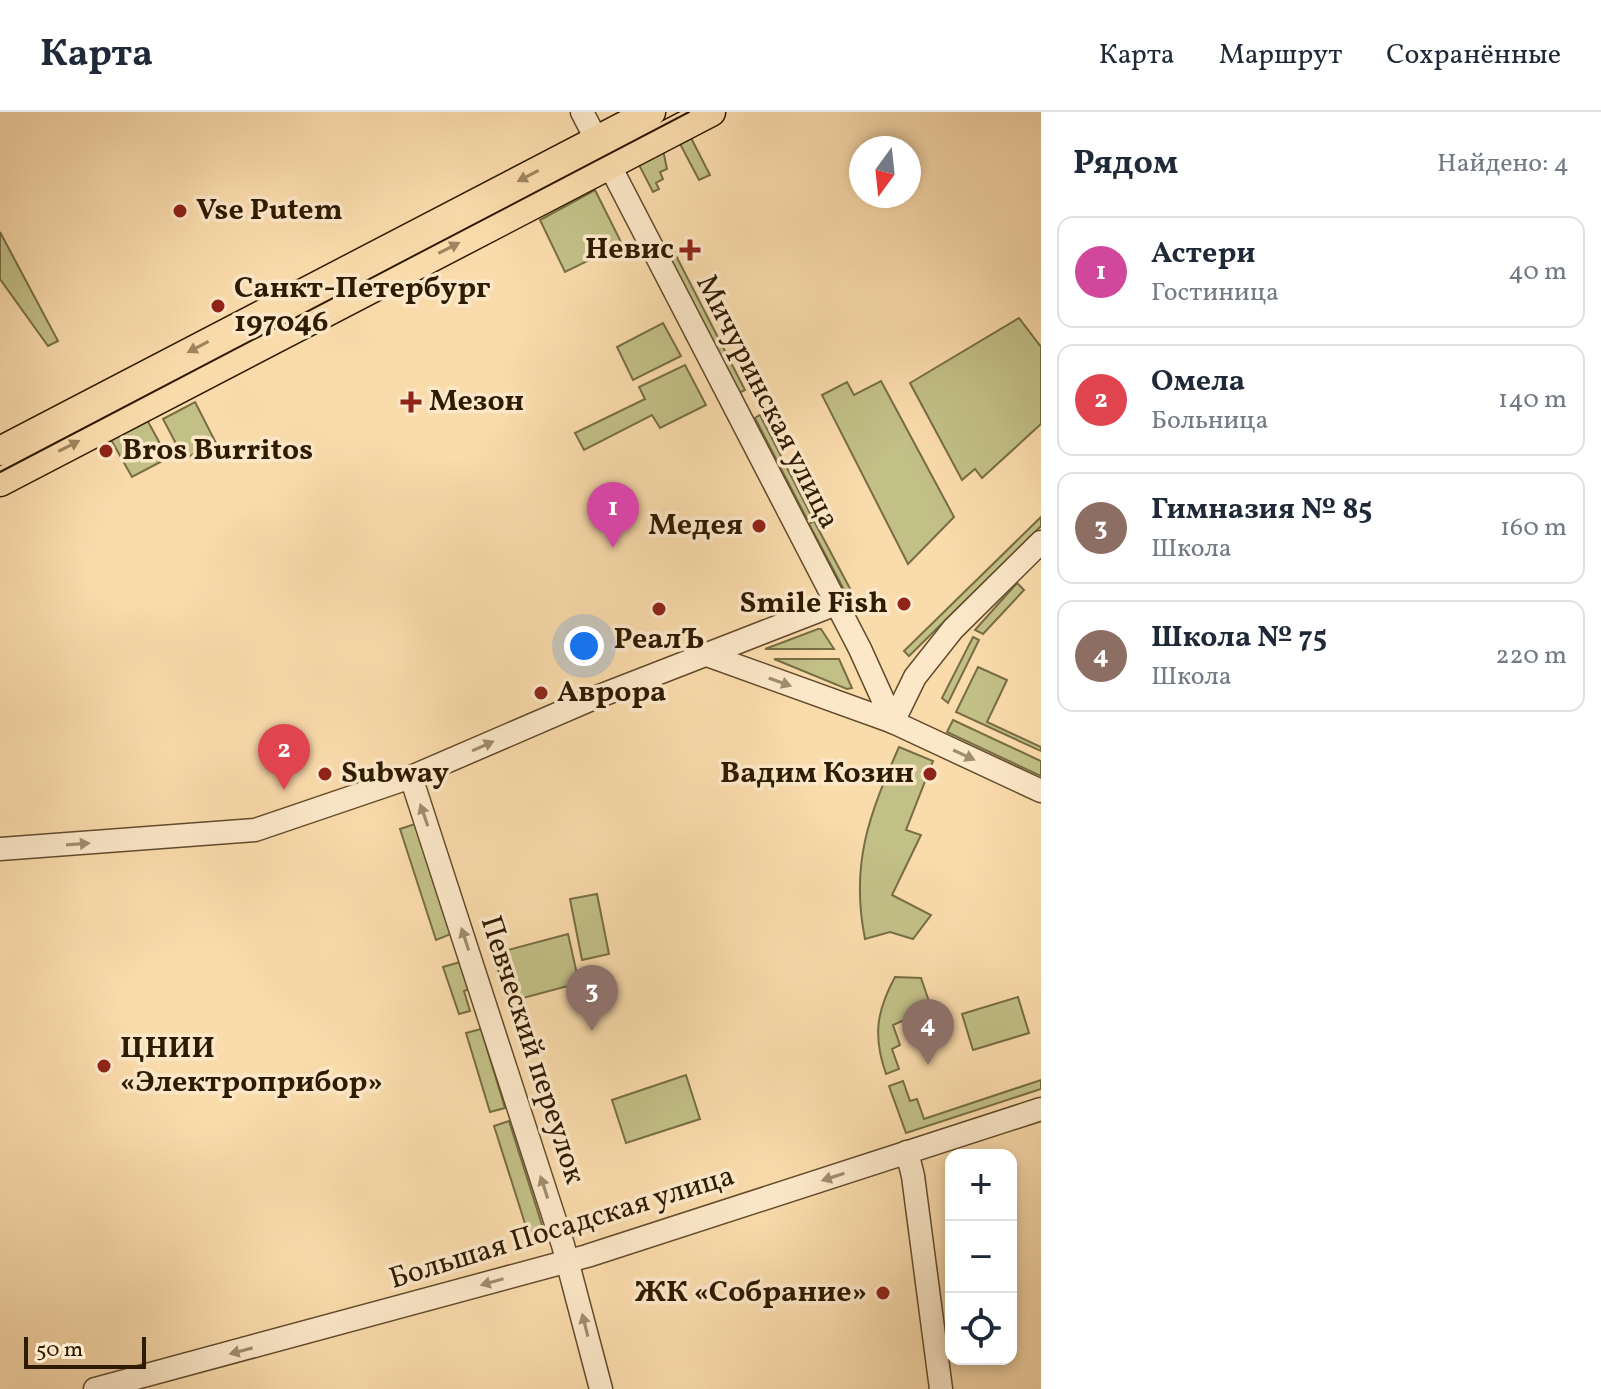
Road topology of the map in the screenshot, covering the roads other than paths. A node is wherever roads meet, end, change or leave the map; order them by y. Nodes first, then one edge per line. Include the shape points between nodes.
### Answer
1 (582, 112) edge
2 (651, 112) edge
3 (711, 112) edge
4 (604, 152) junction
5 (0, 451) edge
6 (0, 482) edge
7 (1041, 542) edge
8 (836, 604) junction
9 (707, 655) junction
10 (893, 722) junction
11 (411, 777) junction
12 (1041, 791) edge
13 (0, 849) edge
14 (1041, 1109) edge
15 (907, 1152) junction
16 (567, 1261) junction
17 (95, 1389) edge
18 (601, 1389) edge
19 (941, 1389) edge

1 - 4 street, Мичуринская улица
2 - 4 main road
3 - 4 main road
4 -> 5 main road
6 -> 4 main road
4 - 8 street, Мичуринская улица
7 - 10 street via 953,629 915,677
8 - 9 street
8 - 10 street, Мичуринская улица
9 -> 10 street
11 -> 9 street
10 -> 12 street
13 -> 11 street via 255,830
16 -> 11 street, Певческий переулок
14 - 15 street, Большая Посадская улица
15 -> 16 street, Большая Посадская улица
15 - 19 street
16 -> 17 street, Большая Посадская улица
18 -> 16 street, Певческий переулок

